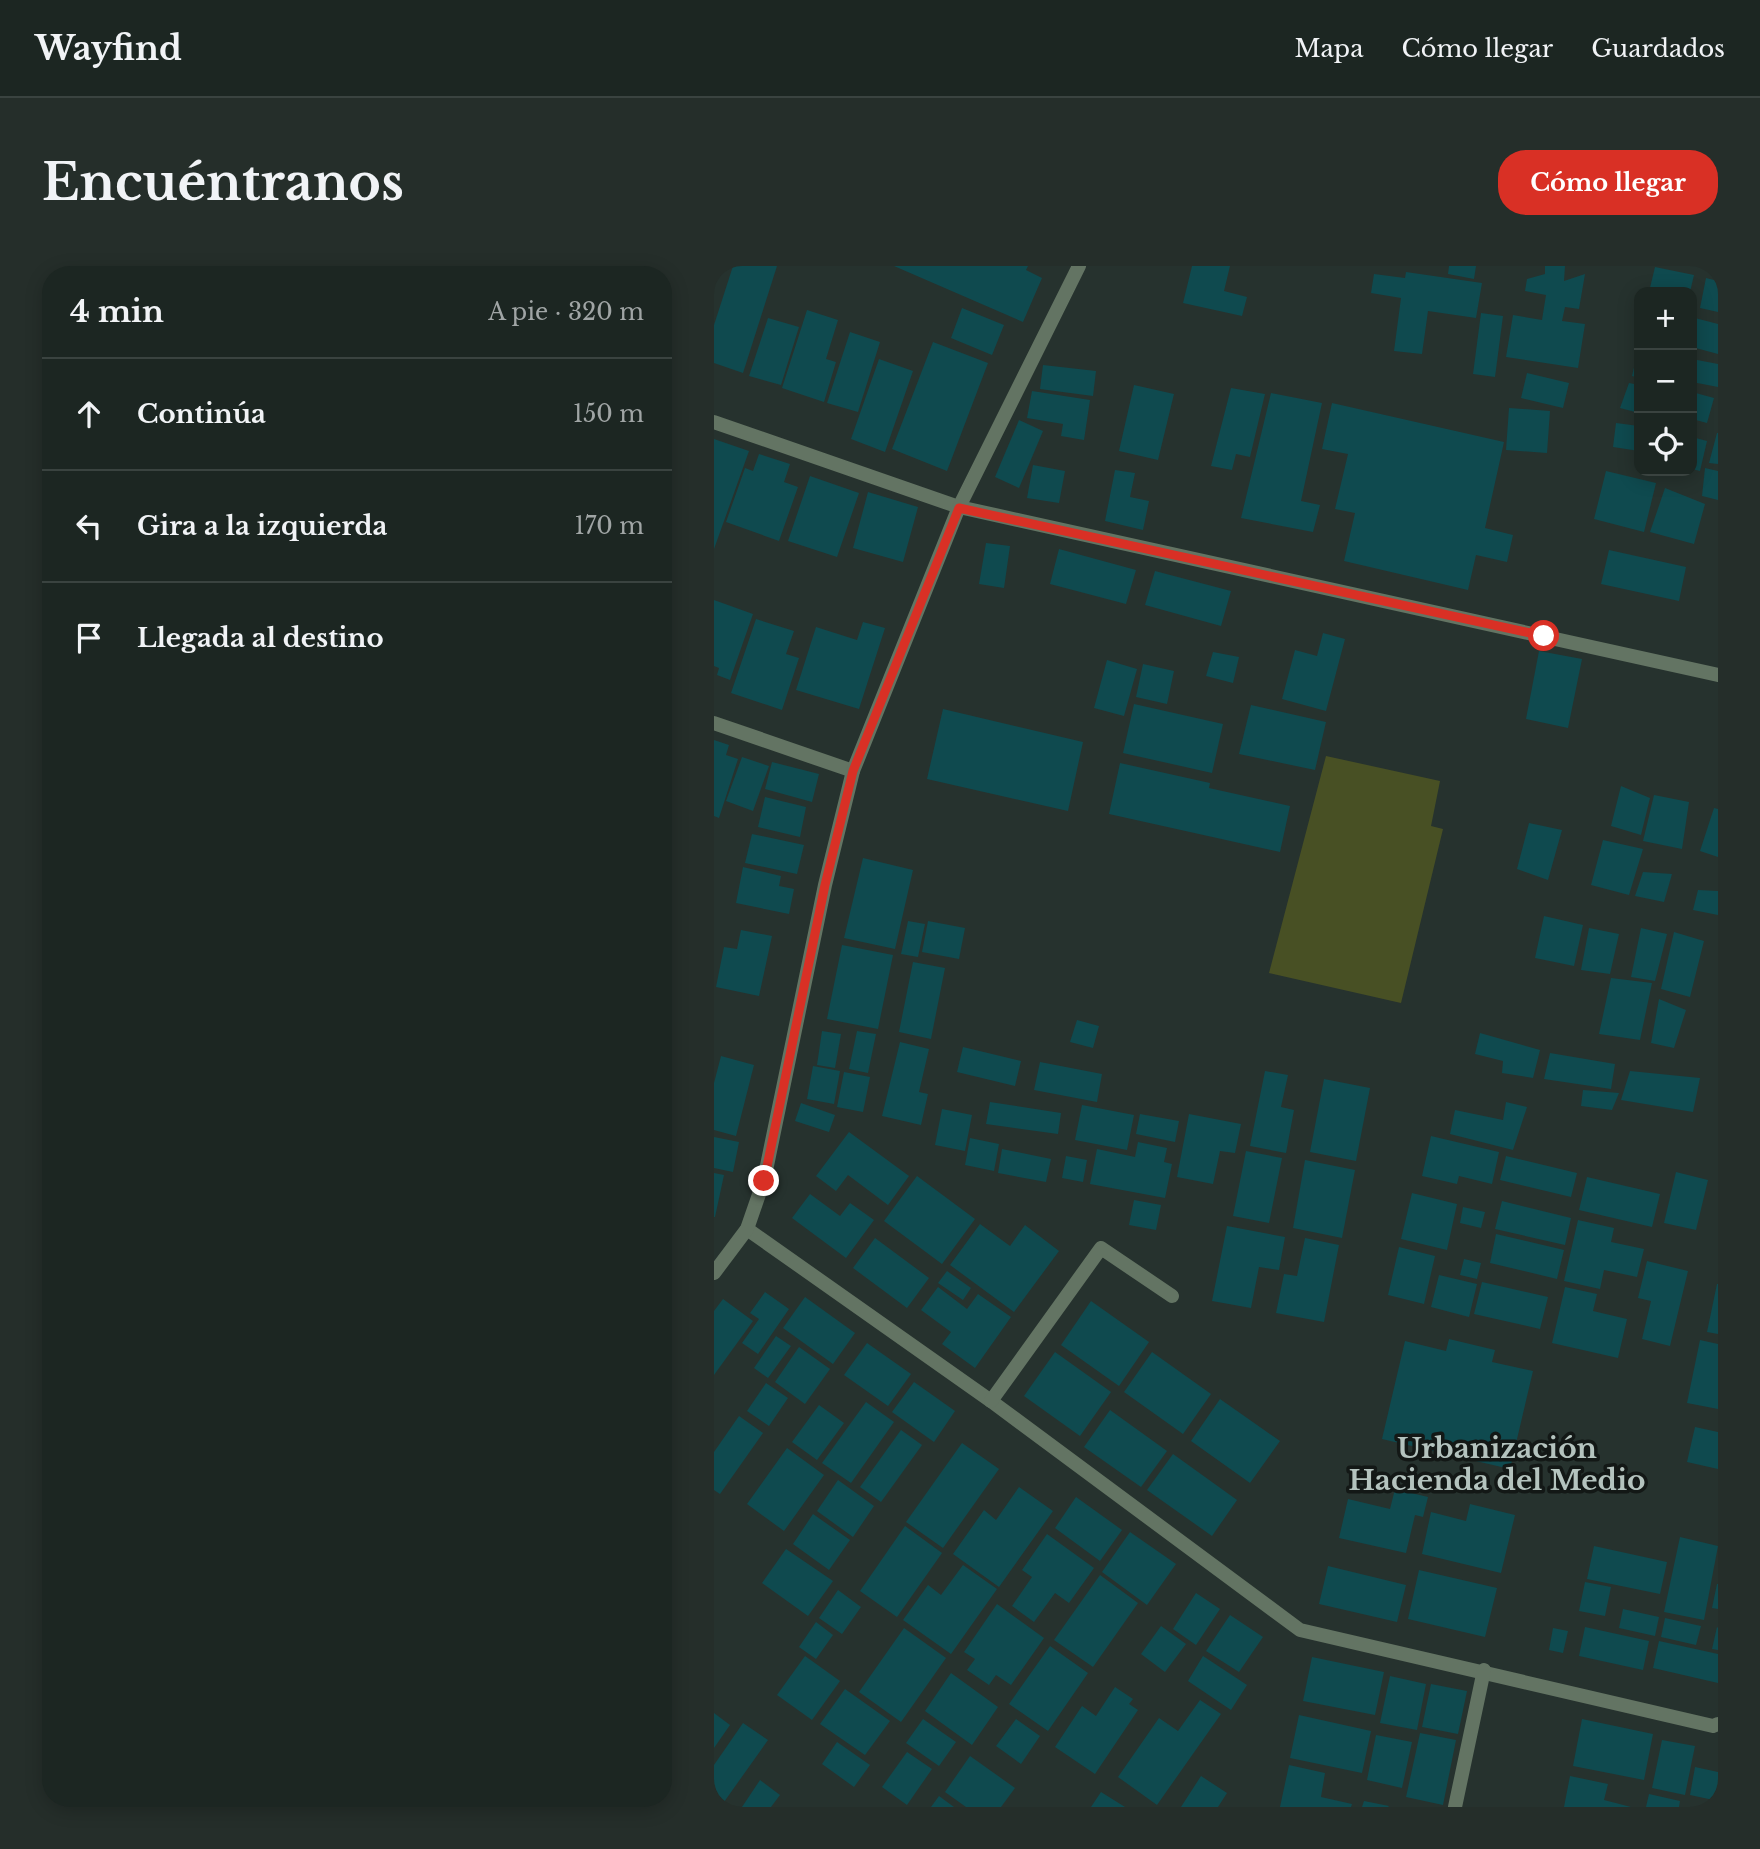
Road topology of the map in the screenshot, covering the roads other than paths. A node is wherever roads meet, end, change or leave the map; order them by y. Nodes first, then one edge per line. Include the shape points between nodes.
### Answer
1 (1079, 266) edge
2 (714, 422) edge
3 (959, 508) junction
4 (1718, 675) edge
5 (714, 723) edge
6 (853, 771) junction
7 (747, 1229) junction
8 (714, 1273) edge
9 (1172, 1296) dead end
10 (991, 1401) junction
11 (1484, 1670) junction
12 (1718, 1724) edge
13 (1455, 1807) edge

1 - 3 street
2 - 3 street
3 - 4 street
3 - 6 street
5 - 6 street
6 - 7 street via 764,1181
7 - 8 street
7 - 10 street
9 - 10 street via 1101,1248
10 - 11 street via 1300,1630
11 - 12 street
11 - 13 street

